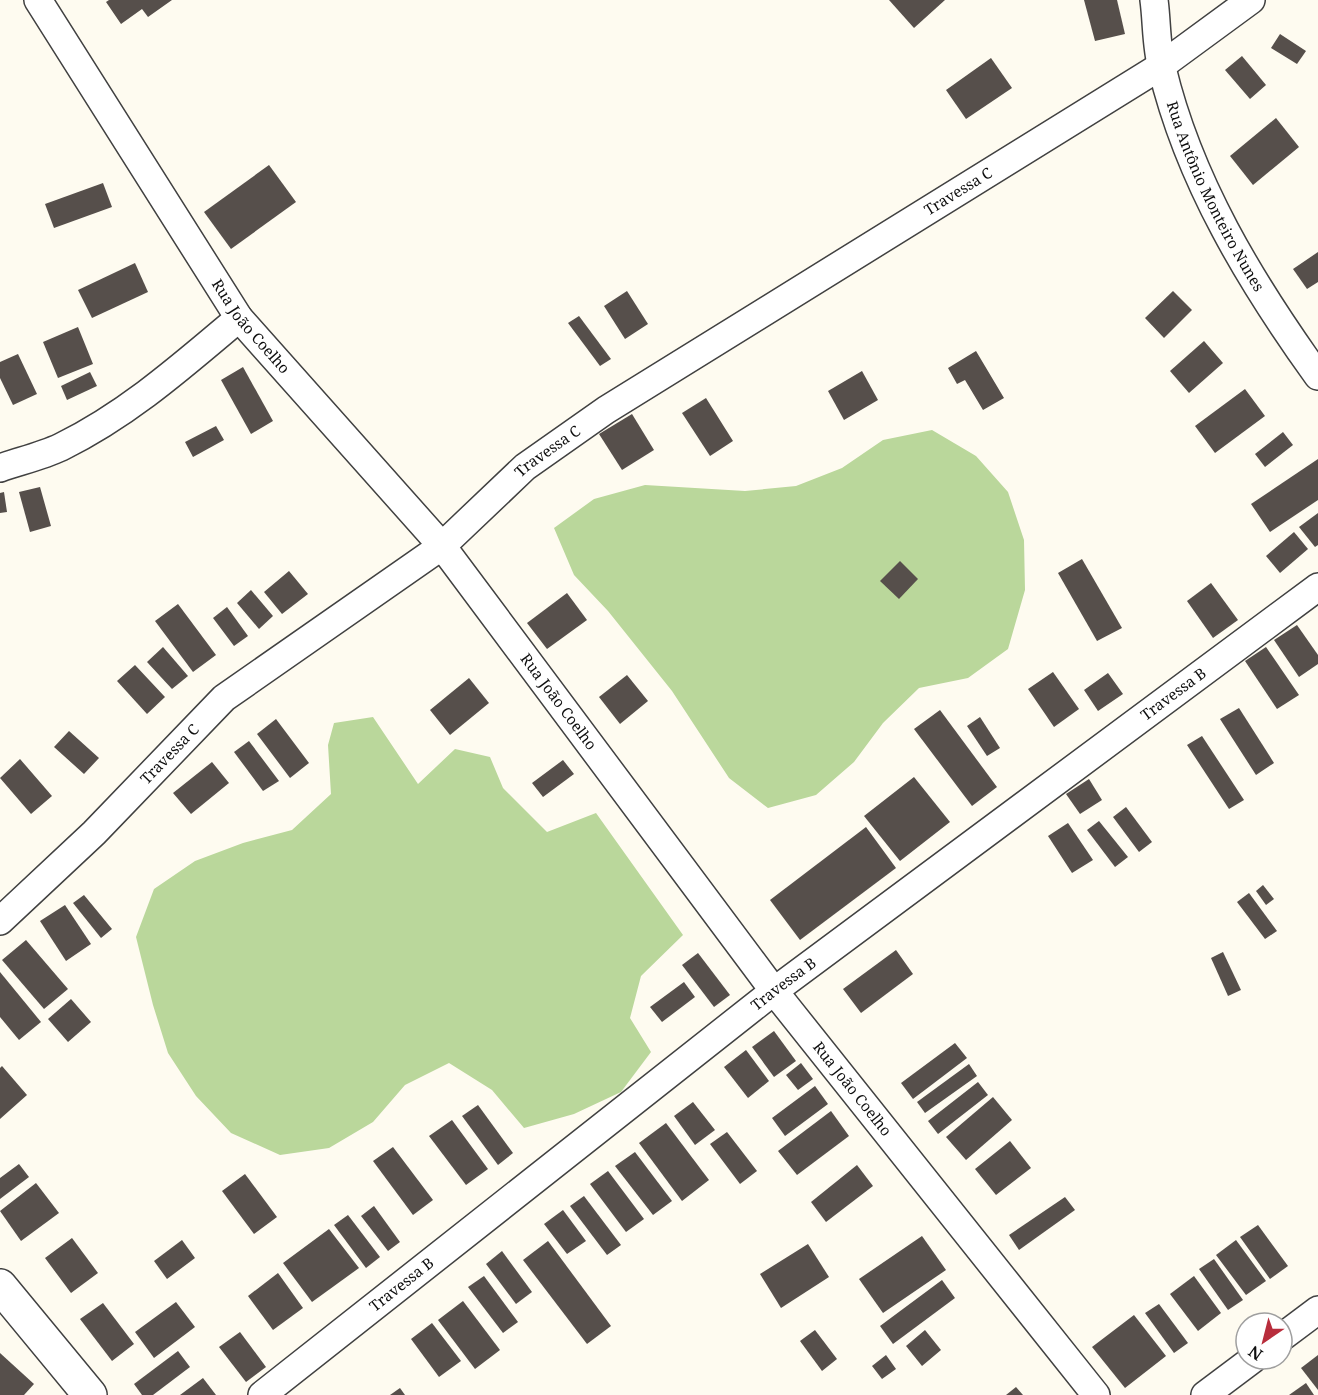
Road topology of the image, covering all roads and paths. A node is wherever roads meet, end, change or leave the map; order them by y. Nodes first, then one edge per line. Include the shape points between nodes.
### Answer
1 (38, 0) edge
2 (1154, 0) edge
3 (1251, 0) edge
4 (1161, 66) junction
5 (239, 318) junction
6 (1318, 376) edge
7 (0, 468) edge
8 (442, 546) junction
9 (1318, 587) edge
10 (0, 921) edge
11 (774, 991) junction
12 (0, 1286) edge
13 (1318, 1310) edge
14 (1294, 1328) edge
15 (1237, 1371) edge
16 (90, 1395) edge
17 (262, 1395) edge
18 (1096, 1395) edge
19 (1205, 1395) edge

1 - 5 street, Rua João Coelho
2 - 4 street, Rua Antônio Monteiro Nunes
3 - 4 street, Travessa C
4 - 6 street, Rua Antônio Monteiro Nunes via 1184,142 1220,221 1286,333
4 - 8 street, Travessa C via 606,410 525,467
5 - 7 street via 147,396 117,416 59,448
5 - 8 street, Rua João Coelho
8 - 10 street, Travessa C via 224,698 94,833
8 - 11 street, Rua João Coelho
9 - 11 street, Travessa B
11 - 17 street, Travessa B
11 - 18 street, Rua João Coelho
12 - 16 street
13 - 14 street
15 - 19 street

